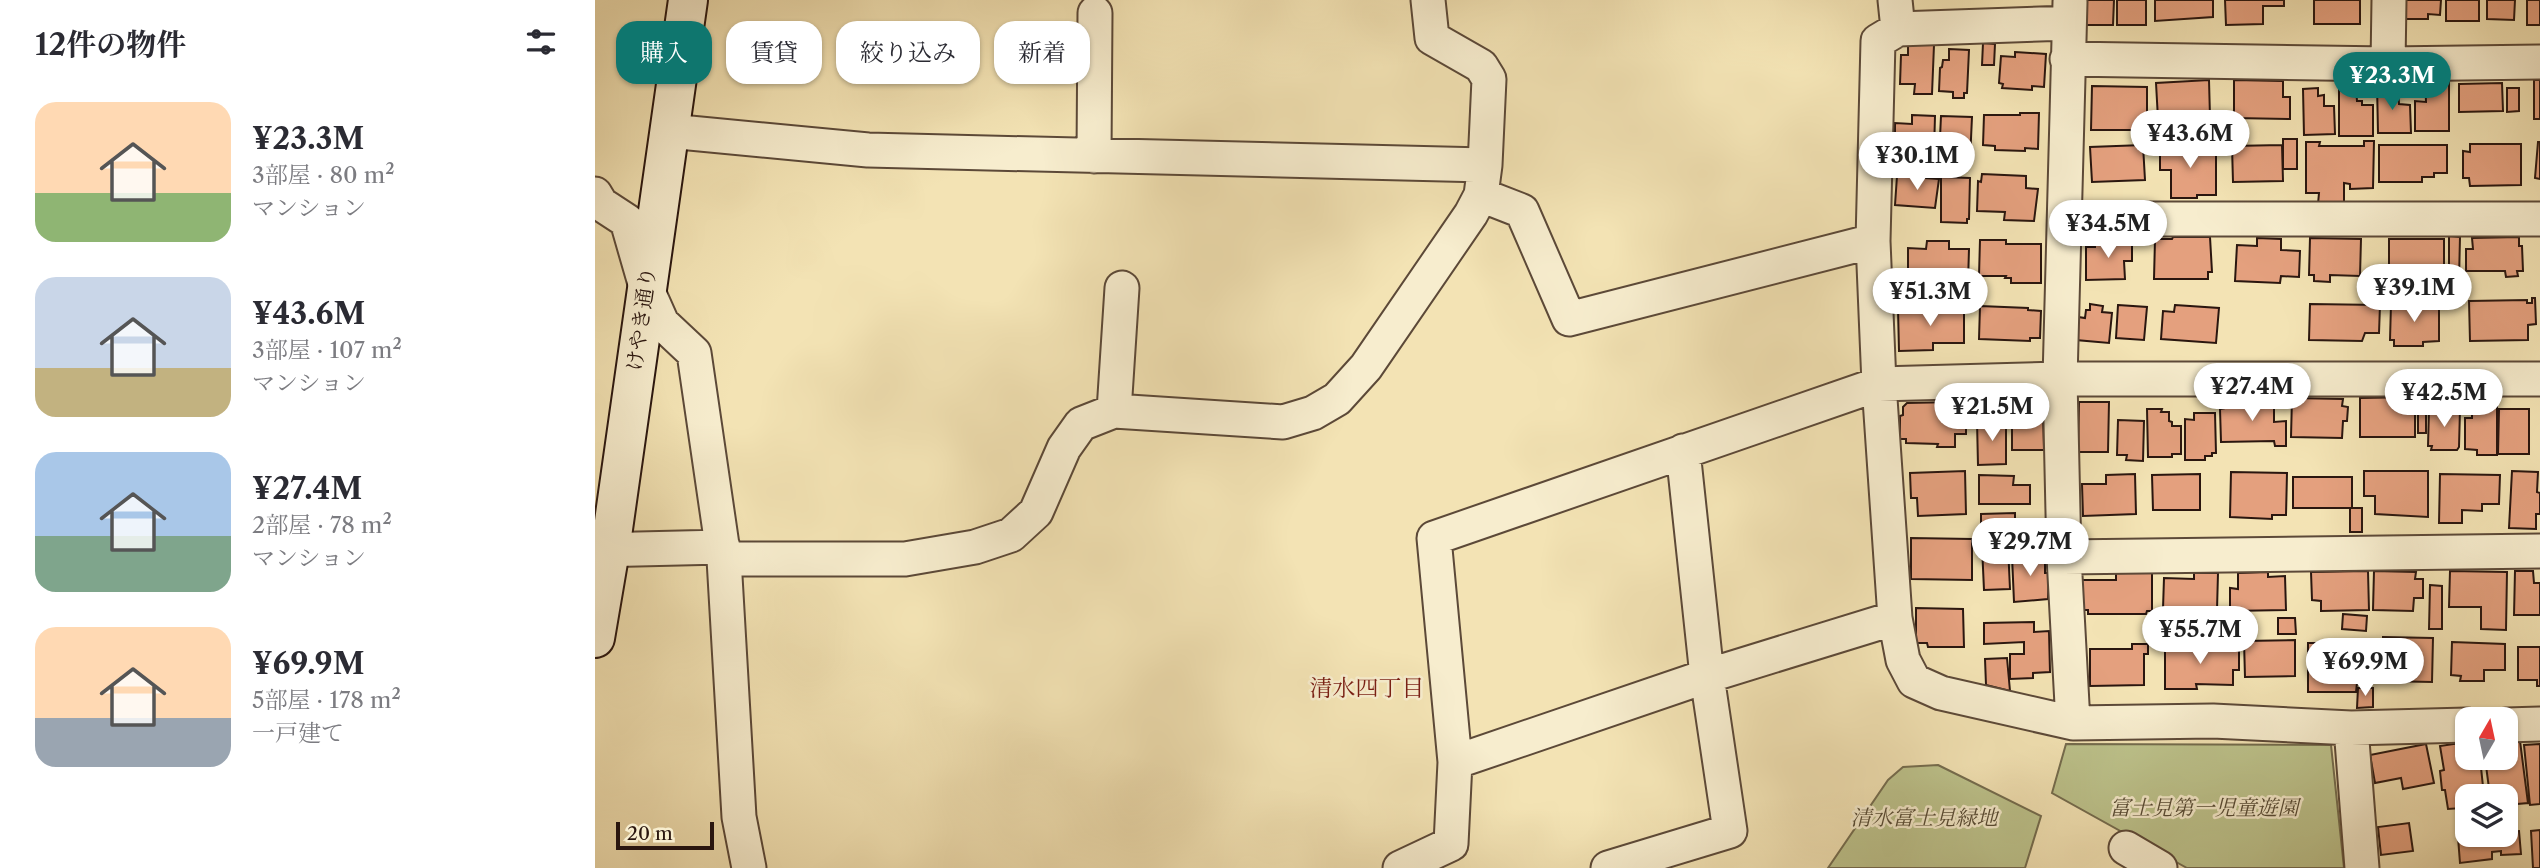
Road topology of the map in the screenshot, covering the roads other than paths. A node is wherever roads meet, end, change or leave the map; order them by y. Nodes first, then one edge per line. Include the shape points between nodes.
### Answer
1 (688, 0) edge
2 (1428, 0) edge
3 (2389, 0) edge
4 (2070, 11) edge
5 (1095, 13) dead end
6 (1896, 14) edge
7 (2067, 59) junction
8 (2540, 62) edge
9 (2388, 64) junction
10 (669, 131) junction
11 (1094, 156) junction
12 (1483, 180) junction
13 (595, 194) edge
14 (2065, 219) junction
15 (2540, 219) edge
16 (1873, 241) junction
17 (646, 287) junction
18 (1122, 288) dead end
19 (2060, 379) junction
20 (2540, 379) edge
21 (1879, 384) junction
22 (1114, 411) junction
23 (1682, 450) junction
24 (602, 550) edge
25 (2540, 551) edge
26 (723, 553) junction
27 (2064, 557) junction
28 (1895, 618) junction
29 (595, 638) edge
30 (1707, 676) junction
31 (2073, 723) junction
32 (2540, 724) edge
33 (2455, 725) edge
34 (2518, 725) edge
35 (2351, 727) junction
36 (1455, 762) junction
37 (2126, 848) dead end
38 (749, 868) edge
39 (1400, 868) edge
40 (1608, 868) edge
41 (2160, 868) edge
42 (2362, 868) edge

1 - 10 street, けやき通り
2 - 12 street via 1432,38 1481,66 1489,79
3 - 9 street
4 - 6 street
4 - 7 street
5 - 11 street
6 - 16 street via 1878,41
7 - 9 street
7 - 14 street
8 - 9 street
10 - 11 street via 868,150
10 - 17 street, けやき通り
11 - 12 street
12 - 16 street via 1522,211 1569,319
12 - 22 street via 1471,215 1366,367 1337,399 1313,414 1283,422
13 - 17 street via 601,204 627,221
14 - 15 street
14 - 19 street
16 - 21 street
17 - 24 street, けやき通り
17 - 26 street via 662,323 694,354
18 - 22 street
19 - 20 street
19 - 21 street
19 - 27 street
21 - 23 street
21 - 28 street
22 - 26 street via 1081,424 1064,448 1036,512 1011,535 975,547 905,559
23 - 30 street
23 - 36 street via 1434,538
24 - 26 street
24 - 29 street, けやき通り
25 - 27 street
26 - 38 street via 739,817
27 - 31 street
28 - 30 street
28 - 31 street via 1903,660 1914,681 1941,693
30 - 36 street
30 - 40 street via 1730,831
31 - 35 street via 2213,720
32 - 34 street
33 - 35 street
35 - 42 street
36 - 39 street via 1451,844
37 - 41 street

